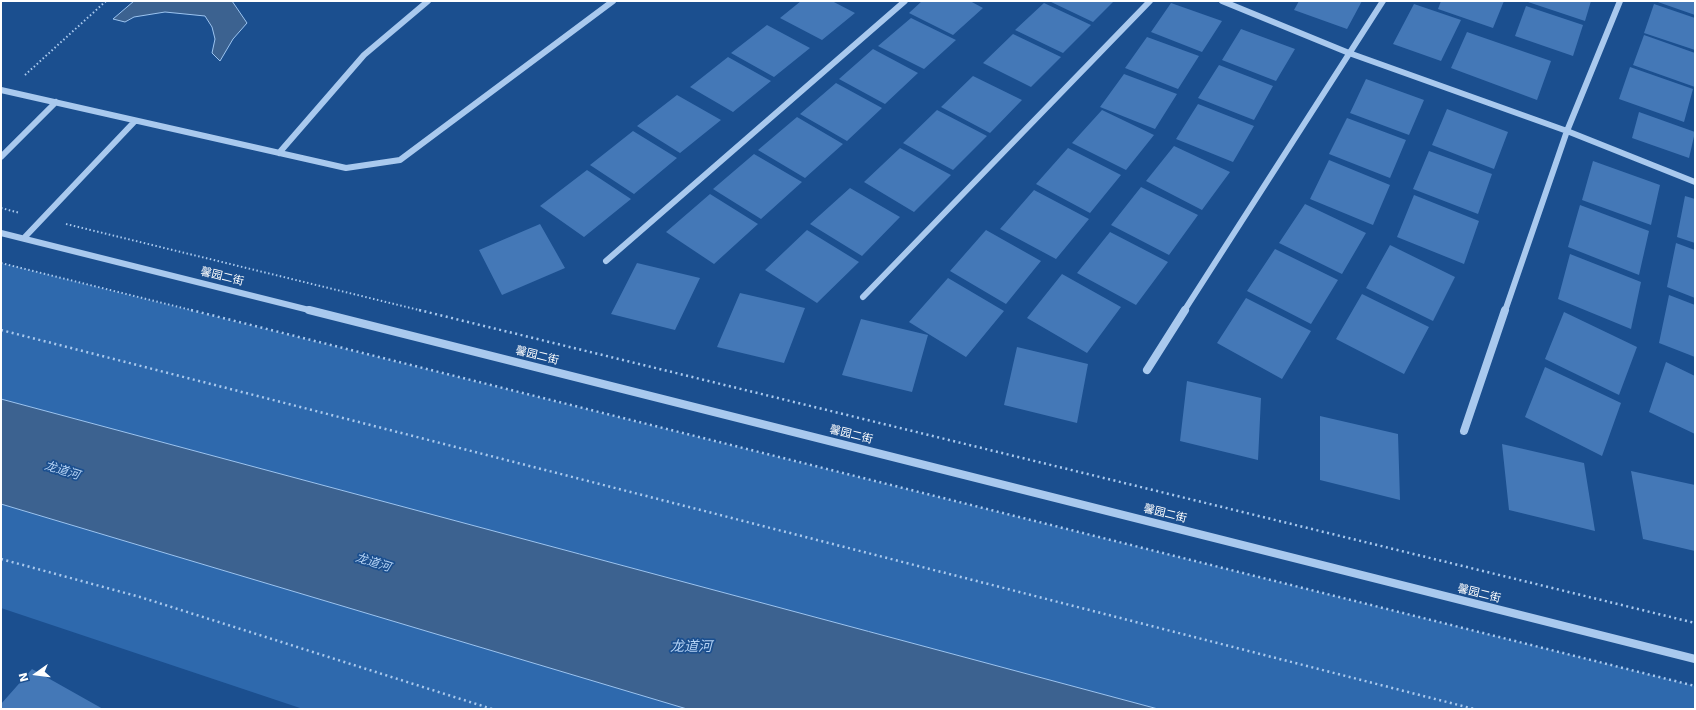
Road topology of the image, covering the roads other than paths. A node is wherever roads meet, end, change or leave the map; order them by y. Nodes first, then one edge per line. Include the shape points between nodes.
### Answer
1 (428, 1) edge
2 (612, 1) edge
3 (905, 1) edge
4 (1150, 1) edge
5 (1222, 1) edge
6 (1383, 1) edge
7 (1620, 1) edge
8 (1349, 53) junction
9 (4, 91) edge
10 (56, 102) junction
11 (135, 120) junction
12 (1567, 130) junction
13 (279, 153) junction
14 (1, 157) edge
15 (1695, 182) edge
16 (1, 232) edge
17 (24, 238) junction
18 (606, 261) dead end
19 (863, 297) dead end
20 (1147, 370) dead end
21 (1464, 431) dead end
22 (1695, 659) edge

1 - 13 street via 364,55
2 - 13 street via 400,160 346,168
3 - 18 street
4 - 19 street
5 - 8 street
6 - 8 street
7 - 12 street
8 - 12 street
8 - 20 street
9 - 10 street
10 - 11 street
10 - 14 street
11 - 13 street
11 - 17 street
12 - 15 street
12 - 21 street
16 - 17 street, 馨园二街
17 - 22 street, 馨园二街

